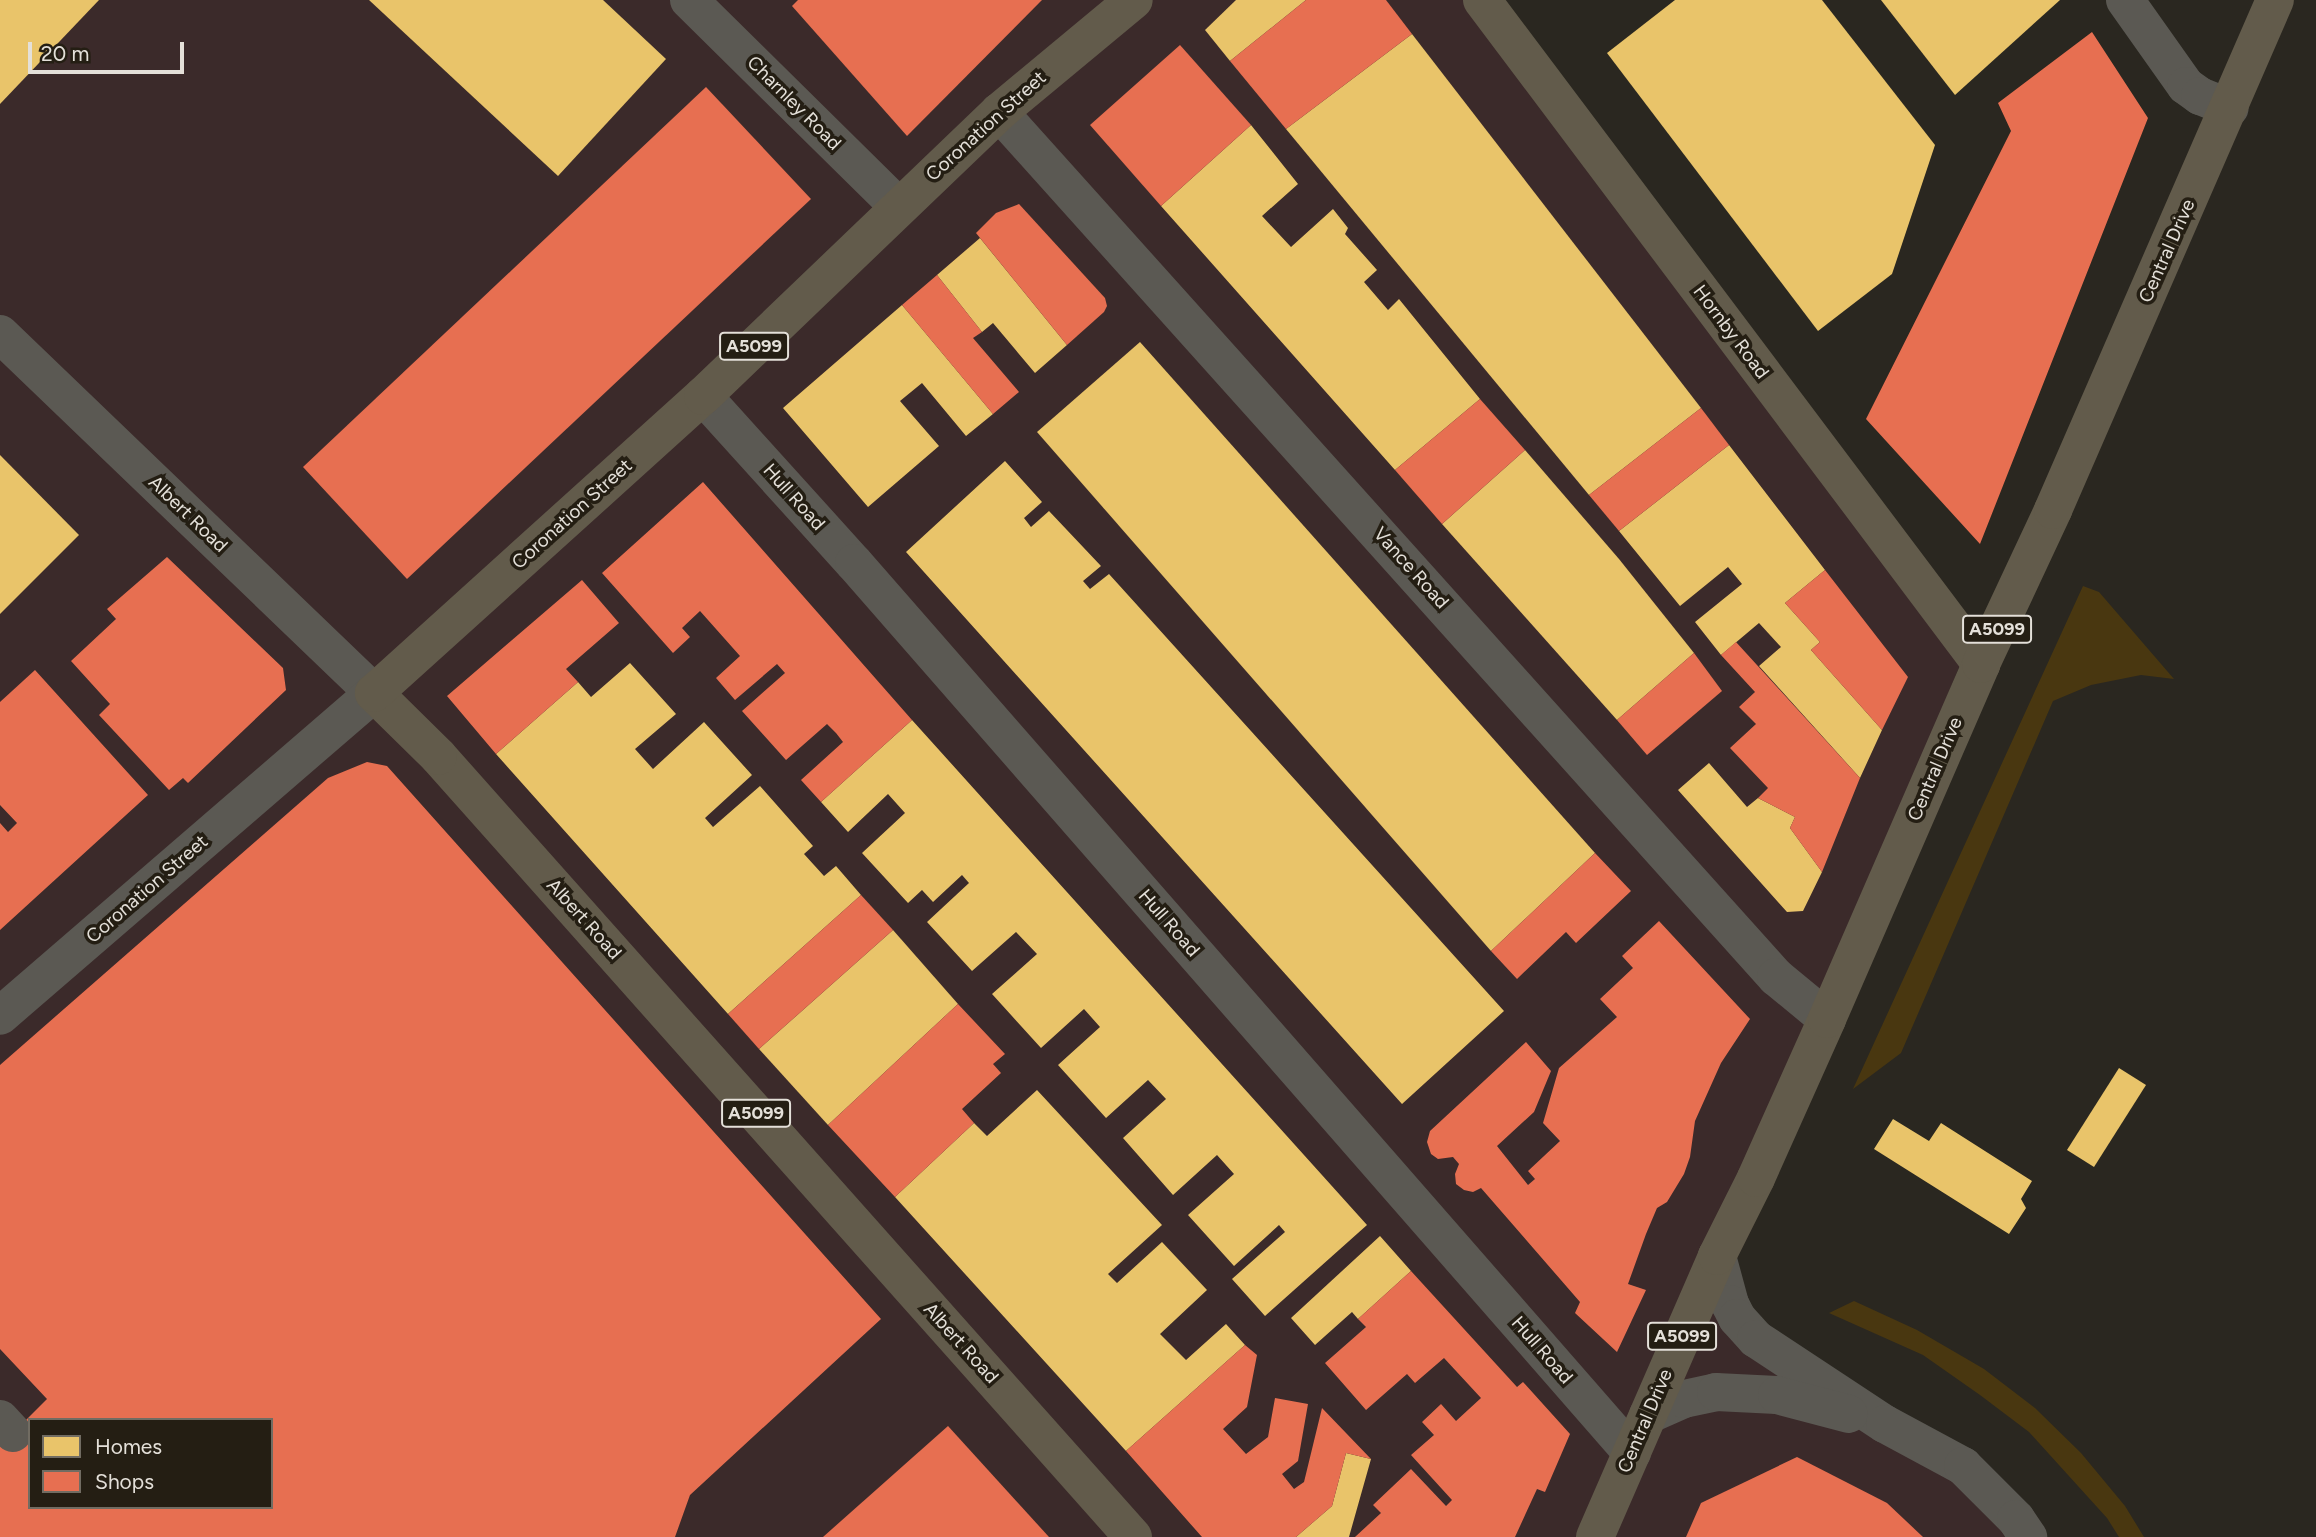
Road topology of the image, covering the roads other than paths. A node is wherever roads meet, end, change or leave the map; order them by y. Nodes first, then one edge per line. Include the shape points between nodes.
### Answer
1 (689, 0) edge
2 (1134, 0) edge
3 (1482, 0) edge
4 (2125, 0) edge
5 (2275, 0) edge
6 (2230, 108) junction
7 (999, 112) junction
8 (898, 206) junction
9 (0, 334) edge
10 (703, 396) junction
11 (1981, 664) junction
12 (374, 693) junction
13 (0, 1016) edge
14 (1827, 1019) junction
15 (1717, 1256) junction
16 (1648, 1415) junction
17 (1885, 1424) junction
18 (1632, 1453) junction
19 (1133, 1537) edge
20 (1595, 1537) edge
21 (2028, 1537) edge

1 - 8 street, Charnley Road
2 - 7 main road, Coronation Street / A5099
3 - 11 main road, Hornby Road
4 - 6 street via 2186,86
5 - 6 main road, Central Drive / A5099
6 - 11 main road, Central Drive / A5099
7 - 8 main road, Coronation Street / A5099
7 - 14 street, Vance Road via 1776,977
8 - 10 main road, Coronation Street / A5099
9 - 12 street, Albert Road
10 - 12 main road, Coronation Street / A5099
10 - 18 street, Hull Road via 873,584
11 - 14 main road, Central Drive / A5099
12 - 13 street, Coronation Street
12 - 19 main road, Albert Road / A5099 via 438,756
14 - 15 main road, Central Drive / A5099
15 - 16 main road, Central Drive / A5099
15 - 17 street via 1730,1304 1756,1339
16 - 17 street via 1700,1395 1755,1393
16 - 18 main road, Central Drive / A5099
17 - 21 street via 1963,1466
18 - 20 main road, Central Drive / A5099

